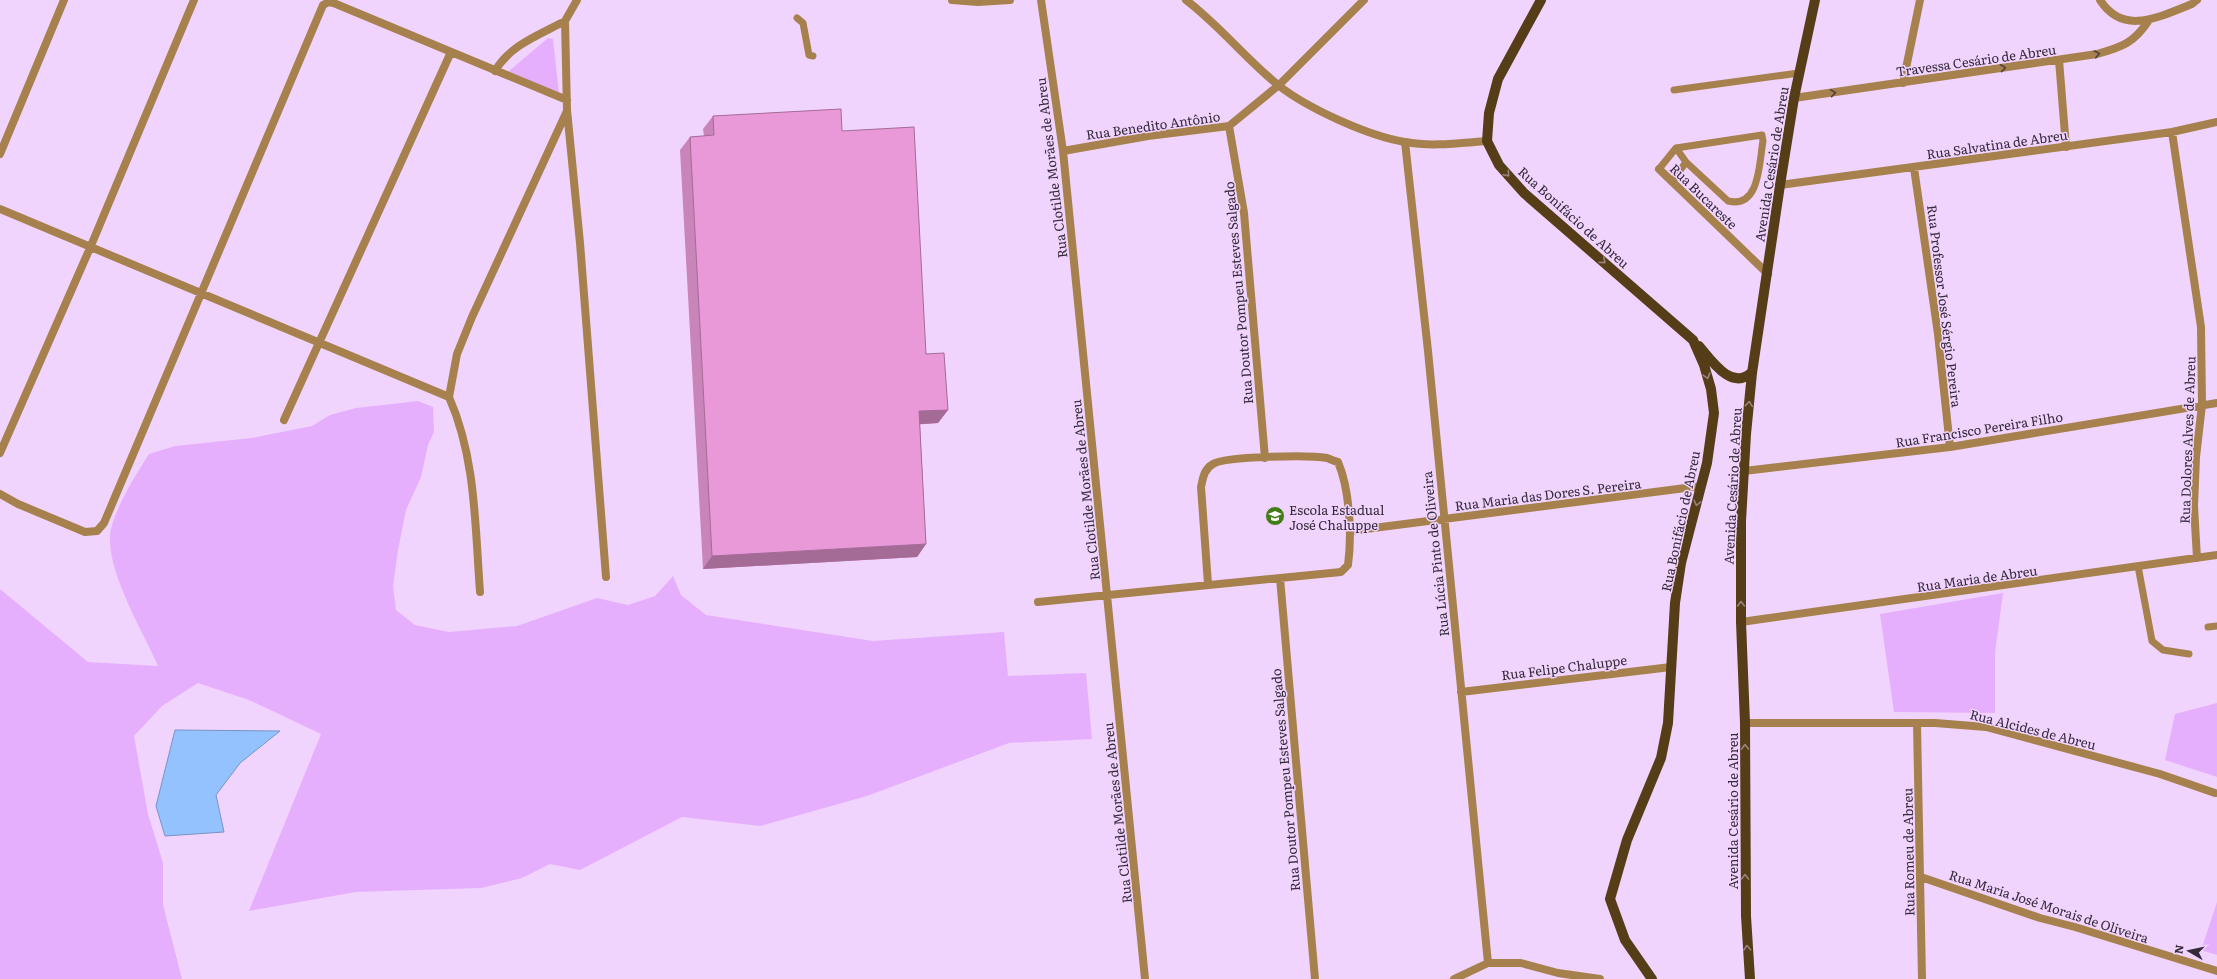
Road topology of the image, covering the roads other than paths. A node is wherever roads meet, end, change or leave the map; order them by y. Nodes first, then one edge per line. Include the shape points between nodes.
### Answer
1 (64, 0) edge
2 (194, 0) edge
3 (577, 0) edge
4 (952, 0) edge
5 (1010, 0) edge
6 (1041, 0) edge
7 (1186, 0) edge
8 (1364, 0) edge
9 (1541, 0) edge
10 (1815, 0) edge
11 (1920, 0) edge
12 (2100, 0) edge
13 (2197, 0) edge
14 (797, 18) dead end
15 (2149, 20) junction
16 (565, 21) junction
17 (451, 52) junction
18 (813, 56) dead end
19 (2059, 60) junction
20 (495, 71) junction
21 (1799, 73) junction
22 (1903, 83) junction
23 (1279, 86) junction
24 (1674, 90) dead end
25 (1794, 98) junction
26 (567, 100) junction
27 (567, 110) junction
28 (2217, 122) edge
29 (1228, 126) junction
30 (2172, 132) junction
31 (1487, 141) junction
32 (1405, 142) junction
33 (2066, 147) junction
34 (1676, 148) junction
35 (1063, 151) junction
36 (0, 154) edge
37 (1686, 162) junction
38 (1914, 168) junction
39 (1659, 169) joint
40 (1672, 182) junction
41 (1780, 185) junction
42 (0, 209) edge
43 (90, 248) junction
44 (1768, 274) junction
45 (200, 293) junction
46 (1693, 340) junction
47 (318, 342) junction
48 (1752, 372) junction
49 (449, 398) junction
50 (2217, 403) edge
51 (2202, 405) junction
52 (284, 420) dead end
53 (1950, 447) junction
54 (0, 453) edge
55 (1265, 458) junction
56 (1744, 471) junction
57 (1701, 486) junction
58 (0, 494) edge
59 (1444, 520) junction
60 (1350, 531) junction
61 (2217, 555) edge
62 (2197, 558) junction
63 (2138, 566) junction
64 (606, 577) dead end
65 (1280, 578) junction
66 (1208, 584) junction
67 (480, 592) dead end
68 (1107, 594) junction
69 (1038, 602) dead end
70 (1741, 622) junction
71 (2217, 626) edge
72 (2208, 627) dead end
73 (2189, 654) dead end
74 (1671, 667) junction
75 (1461, 692) junction
76 (1745, 723) junction
77 (1917, 724) junction
78 (2215, 793) dead end
79 (1921, 877) junction
80 (1488, 963) junction
81 (2217, 971) edge
82 (1145, 979) edge
83 (1315, 979) edge
84 (1454, 979) edge
85 (1600, 979) edge
86 (1652, 979) edge
87 (1750, 979) edge
88 (1922, 979) edge

1 - 36 street
2 - 43 street
3 - 16 street
4 - 5 street
6 - 35 street, Rua Clotilde Morães de Abreu
7 - 23 street
8 - 23 street, Rua Benedito Antônio
9 - 31 main road via 1498,79 1489,113
10 - 21 main road, Avenida Cesário de Abreu
11 - 22 street
12 - 15 street via 2115,17
13 - 15 street
14 - 18 lane via 803,23 809,55
19 -> 15 street, Travessa Cesário de Abreu via 2121,48 2139,36
16 - 20 street via 517,46 501,61
16 - 26 street
17 - 20 street
17 - 45 street via 336,4 329,2 323,5
17 - 47 street
22 -> 19 street, Travessa Cesário de Abreu
19 - 33 street
20 - 26 street
21 - 24 lane
21 - 25 main road, Avenida Cesário de Abreu
25 -> 22 street, Travessa Cesário de Abreu
23 - 29 street, Rua Benedito Antônio
23 - 32 street via 1328,115 1370,133
25 - 41 main road, Avenida Cesário de Abreu
26 - 27 street
27 - 49 street via 472,317 457,354
27 - 64 street
28 - 30 street, Rua Salvatina de Abreu
29 - 35 street, Rua Benedito Antônio via 1148,136
29 - 55 street, Rua Doutor Pompeu Esteves Salgado via 1244,213
30 - 33 street, Rua Salvatina de Abreu
30 - 51 street, Rua Dolores Alves de Abreu via 2197,294 2201,335
31 - 32 street via 1445,144
31 -> 46 main road, Rua Bonifácio de Abreu via 1499,165 1524,193
32 - 59 street, Rua Lúcia Pinto de Oliveira
33 - 38 street, Rua Salvatina de Abreu
34 - 37 lane
34 - 37 lane via 1758,135 1763,138 1754,189 1750,197 1743,201 1728,200
34 - 39 lane
35 - 68 street, Rua Clotilde Morães de Abreu
37 - 40 lane
38 - 41 street, Rua Salvatina de Abreu
38 - 53 street, Rua Professor José Sérgio Pereira via 1938,334
39 - 40 street, Rua Bucareste
40 - 44 street, Rua Bucareste
41 - 44 main road, Avenida Cesário de Abreu
42 - 43 street
43 - 45 street
43 - 54 street
44 - 48 main road, Avenida Cesário de Abreu
45 - 47 street
45 - 58 street via 104,523 97,531 78,530
46 - 48 main road via 1725,375 1746,378
46 -> 57 main road, Rua Bonifácio de Abreu via 1709,383 1714,413
47 - 49 street
47 - 52 street
56 -> 48 main road, Avenida Cesário de Abreu
49 - 67 street via 460,422 471,471
50 - 51 street, Rua Francisco Pereira Filho
51 - 53 street, Rua Francisco Pereira Filho
51 - 62 street, Rua Dolores Alves de Abreu via 2194,506
53 - 56 street, Rua Francisco Pereira Filho
55 - 60 street via 1327,458 1338,462 1344,475
55 - 66 street via 1214,464 1204,473 1201,512
70 -> 56 main road, Avenida Cesário de Abreu via 1741,521
57 - 59 street, Rua Maria das Dores S. Pereira
57 -> 74 main road, Rua Bonifácio de Abreu via 1681,563 1675,603
59 - 60 street, Rua Maria das Dores S. Pereira
59 - 75 street, Rua Lúcia Pinto de Oliveira
60 - 65 street via 1348,565 1341,572
61 - 62 street, Rua Maria de Abreu
62 - 63 street, Rua Maria de Abreu
63 - 70 street, Rua Maria de Abreu
63 - 73 lane via 2152,641 2163,650
65 - 66 street
65 - 83 street, Rua Doutor Pompeu Esteves Salgado
66 - 68 street
68 - 69 street
68 - 82 street, Rua Clotilde Morães de Abreu
70 - 76 main road, Avenida Cesário de Abreu
71 - 72 lane
74 - 75 street, Rua Felipe Chaluppe
74 - 86 main road, Rua Bonifácio de Abreu via 1668,723 1661,758 1627,840 1610,899 1625,940
75 - 80 street, Rua Lúcia Pinto de Oliveira
76 - 77 street, Rua Alcides de Abreu
87 -> 76 main road, Avenida Cesário de Abreu via 1746,916
77 - 78 street, Rua Alcides de Abreu via 1986,727 2160,774
77 - 79 street, Rua Romeu de Abreu
79 - 81 street, Rua Maria José Morais de Oliveira via 2040,918
79 - 88 street, Rua Romeu de Abreu
80 - 84 street
80 - 85 street via 1522,963 1558,973

